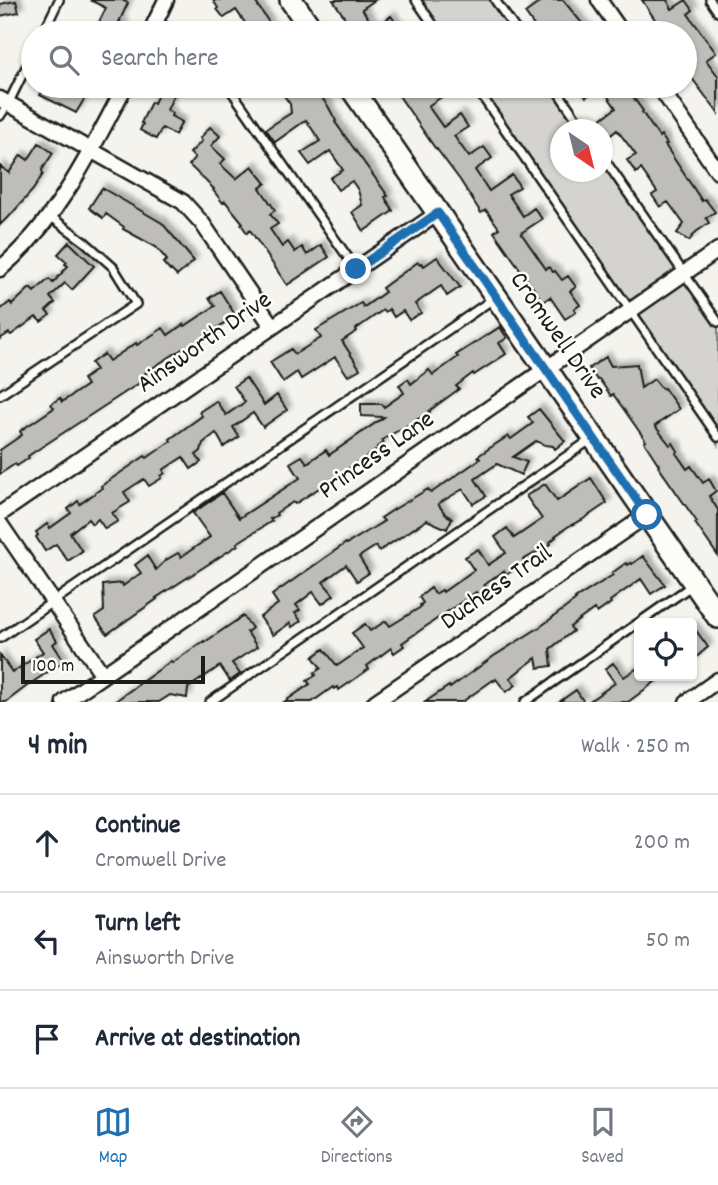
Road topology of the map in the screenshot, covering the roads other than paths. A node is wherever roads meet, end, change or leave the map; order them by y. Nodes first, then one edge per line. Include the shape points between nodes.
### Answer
1 (59, 0) edge
2 (166, 0) edge
3 (291, 0) edge
4 (416, 0) edge
5 (495, 0) edge
6 (599, 0) edge
7 (710, 0) edge
8 (718, 12) edge
9 (49, 21) edge
10 (156, 21) edge
11 (306, 21) edge
12 (431, 21) edge
13 (510, 21) edge
14 (614, 21) edge
15 (21, 74) edge
16 (119, 98) edge
17 (236, 98) edge
18 (358, 98) edge
19 (483, 98) edge
20 (562, 98) edge
21 (667, 98) edge
22 (3, 106) edge
23 (576, 119) edge
24 (92, 150) junction
25 (613, 171) edge
26 (718, 172) edge
27 (438, 213) junction
28 (50, 216) junction
29 (718, 250) edge
30 (0, 269) edge
31 (356, 269) junction
32 (684, 274) junction
33 (496, 297) junction
34 (631, 310) junction
35 (718, 323) edge
36 (272, 326) junction
37 (546, 369) junction
38 (0, 396) edge
39 (718, 437) edge
40 (594, 438) junction
41 (0, 514) edge
42 (647, 515) junction
43 (0, 524) edge
44 (695, 584) junction
45 (53, 601) junction
46 (718, 617) edge
47 (0, 638) edge
48 (103, 675) junction
49 (718, 680) edge
50 (64, 702) edge
51 (210, 702) edge
52 (375, 702) edge
53 (525, 702) edge
54 (687, 702) edge

1 - 9 lane
2 - 10 street
3 - 11 street
4 - 12 lane
5 - 13 lane
6 - 14 street
7 - 8 lane
15 - 22 lane
16 - 24 street
17 - 31 lane
18 - 27 street, Cromwell Drive
19 - 34 lane
20 - 23 lane
21 - 26 street
22 - 24 street
24 - 28 street
24 - 36 street via 183,202
25 - 32 lane
27 - 31 street, Ainsworth Drive
27 - 33 street, Cromwell Drive
28 - 30 street
28 - 38 lane via 113,267 136,304
29 - 32 street, Princess Lane
31 - 36 street, Ainsworth Drive
32 - 34 street, Princess Lane
32 - 35 lane
33 - 37 street, Cromwell Drive
33 - 45 lane
34 - 37 street, Princess Lane
34 - 39 lane
36 - 41 street, Ainsworth Drive
37 - 40 street, Cromwell Drive
37 - 48 street, Princess Lane
40 - 42 street, Cromwell Drive
40 - 51 lane
42 - 44 street, Cromwell Drive
42 - 52 street, Duchess Trail
43 - 45 street
44 - 46 street, Cromwell Drive
44 - 53 lane
45 - 47 lane
45 - 48 street
48 - 50 street, Princess Lane
49 - 54 street

